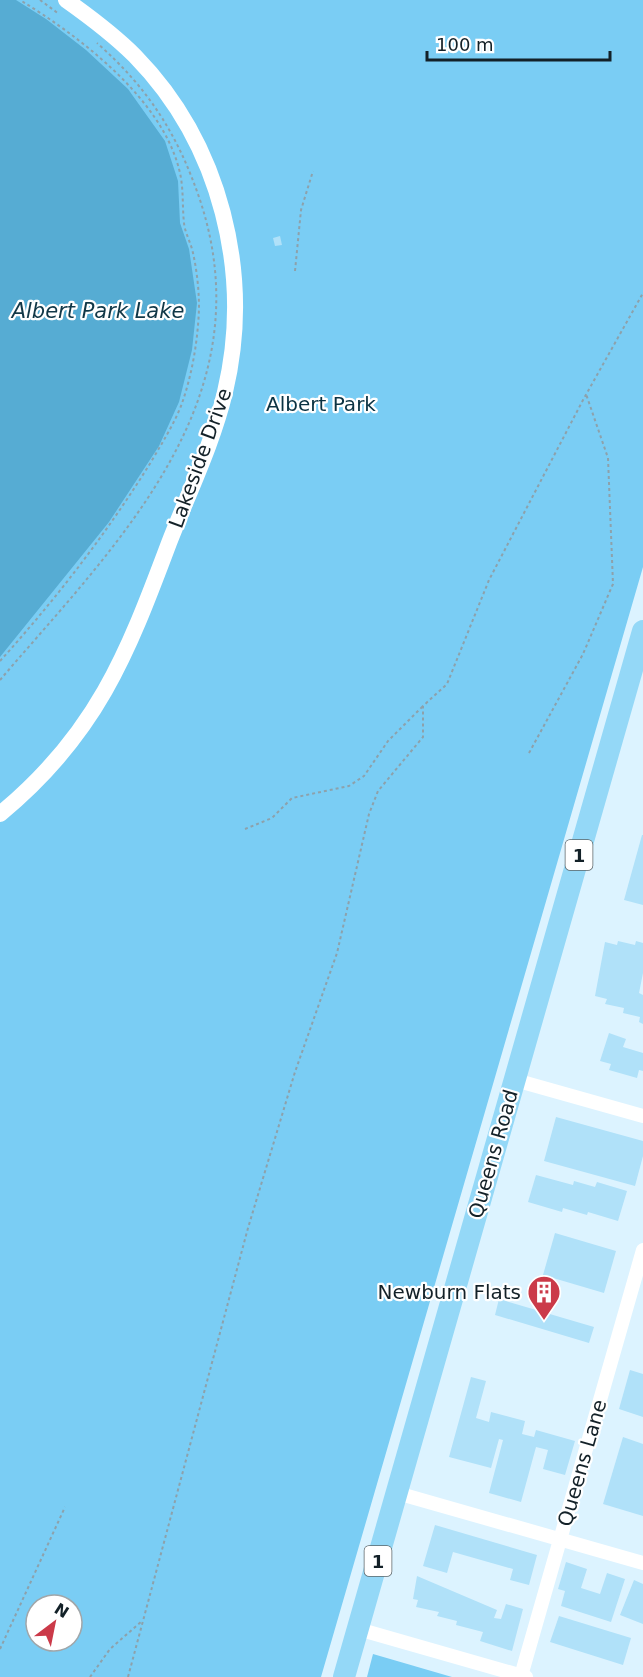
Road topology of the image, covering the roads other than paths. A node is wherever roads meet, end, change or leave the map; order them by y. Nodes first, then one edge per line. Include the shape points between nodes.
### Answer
1 (64, 8) edge
2 (643, 631) edge
3 (0, 814) edge
4 (515, 1080) junction
5 (643, 1116) edge
6 (643, 1250) edge
7 (397, 1493) junction
8 (560, 1540) junction
9 (643, 1563) edge
10 (358, 1629) junction
11 (524, 1676) edge
12 (344, 1677) edge

1 - 3 street, Lakeside Drive via 135,56 176,107 197,142 223,209 230,239 236,323 225,395 132,641 97,707 66,749
2 - 4 highway, Queens Road / 1
4 - 5 street
4 - 7 highway, Queens Road / 1
6 - 8 street, Queens Lane
7 - 8 street
7 - 10 highway, Queens Road / 1
8 - 9 street
8 - 11 street, Queens Lane
10 - 11 street
10 - 12 highway, Queens Road / 1

